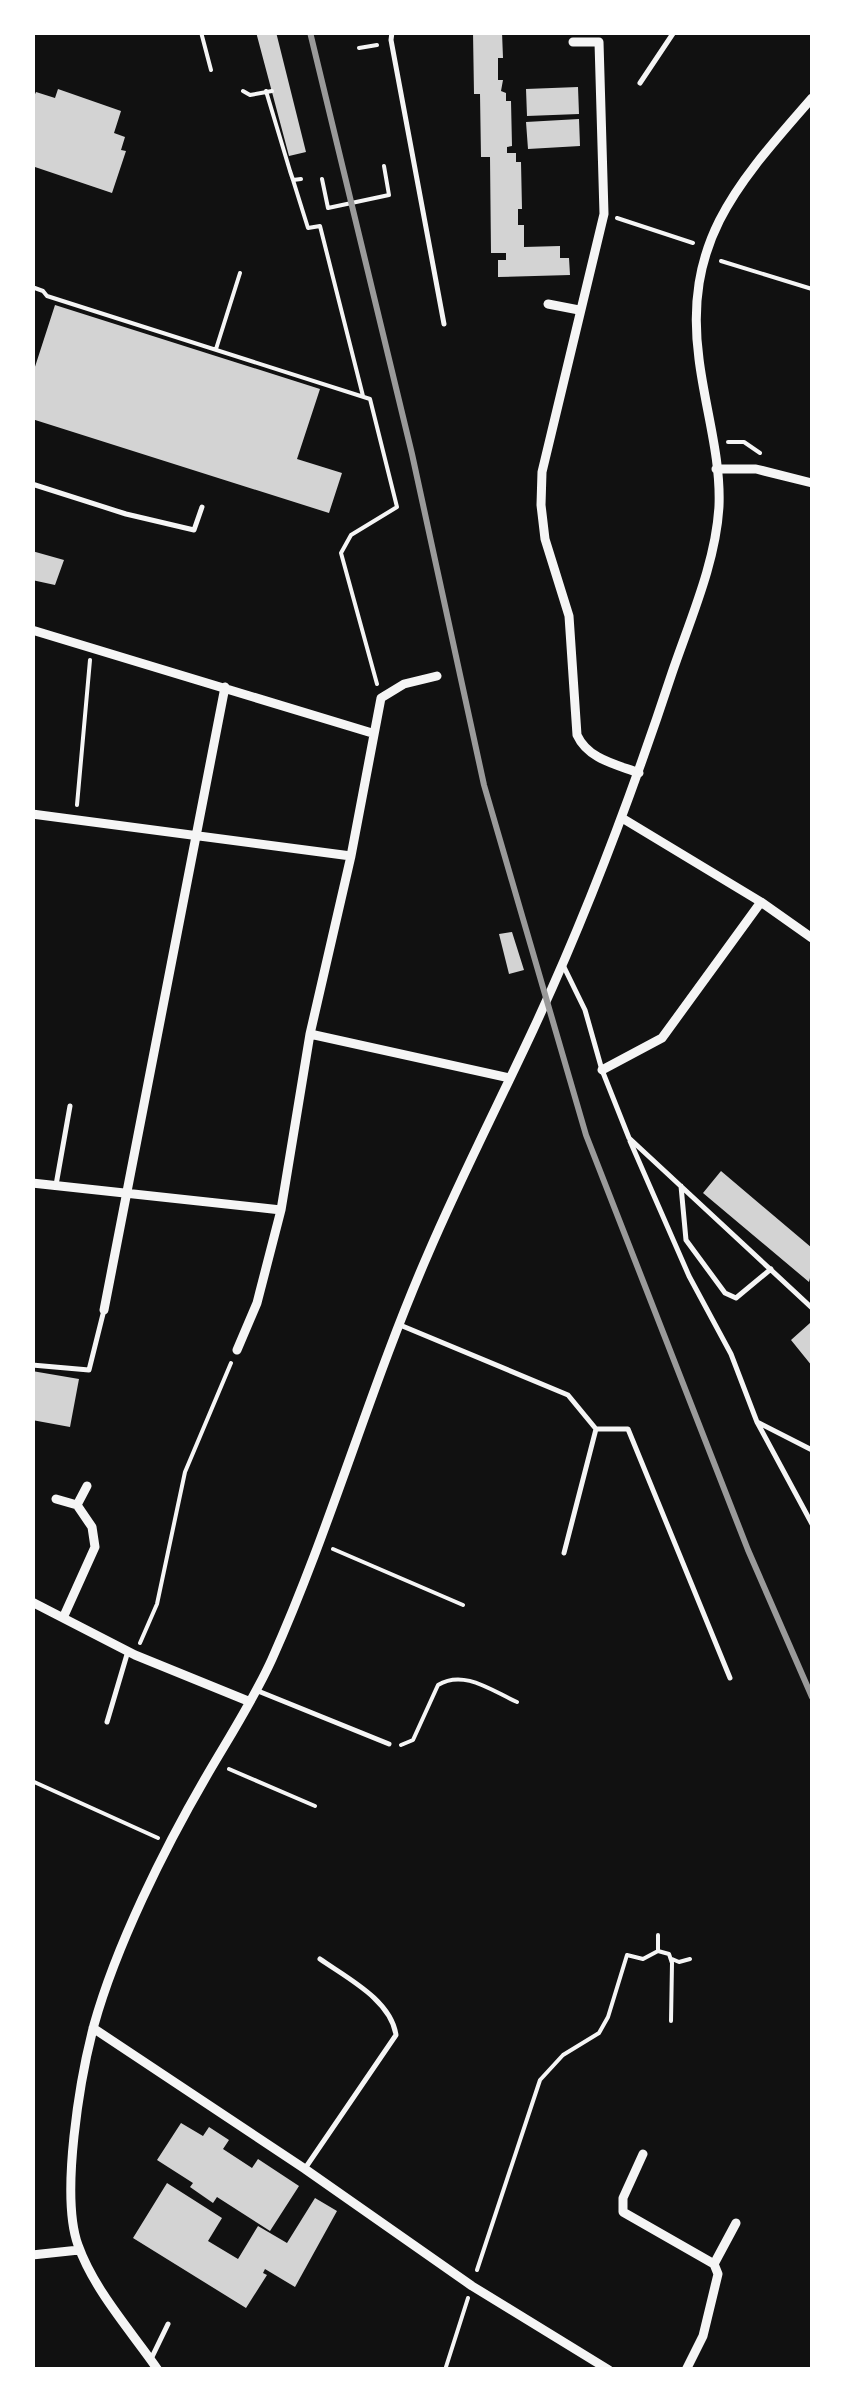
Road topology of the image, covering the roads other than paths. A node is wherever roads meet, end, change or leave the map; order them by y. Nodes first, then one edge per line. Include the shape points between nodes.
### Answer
1 (392, 32) edge
2 (674, 32) edge
3 (572, 42) dead end
4 (640, 83) dead end
5 (812, 98) edge
6 (548, 304) dead end
7 (578, 310) junction
8 (444, 324) dead end
9 (716, 469) junction
10 (32, 484) edge
11 (812, 484) edge
12 (202, 507) dead end
13 (32, 630) edge
14 (437, 676) dead end
15 (225, 687) junction
16 (372, 733) junction
17 (639, 772) junction
18 (32, 814) edge
19 (622, 818) junction
20 (195, 835) junction
21 (351, 856) junction
22 (761, 902) junction
23 (812, 938) edge
24 (562, 962) junction
25 (310, 1034) junction
26 (602, 1070) junction
27 (510, 1078) junction
28 (70, 1106) dead end
29 (629, 1138) junction
30 (32, 1182) edge
31 (56, 1185) junction
32 (680, 1186) junction
33 (125, 1193) junction
34 (281, 1210) junction
35 (771, 1270) junction
36 (812, 1308) edge
37 (104, 1310) joint
38 (400, 1325) junction
39 (236, 1350) road end
40 (32, 1364) edge
41 (758, 1422) junction
42 (596, 1429) junction
43 (812, 1450) edge
44 (87, 1486) dead end
45 (56, 1498) dead end
46 (77, 1505) junction
47 (812, 1524) edge
48 (564, 1553) dead end
49 (32, 1602) edge
50 (63, 1618) junction
51 (131, 1653) junction
52 (730, 1678) dead end
53 (255, 1690) junction
54 (248, 1701) junction
55 (107, 1722) dead end
56 (388, 1744) road end
57 (320, 1958) dead end
58 (93, 2028) junction
59 (643, 2154) dead end
60 (305, 2169) junction
61 (736, 2223) dead end
62 (79, 2250) junction
63 (32, 2255) edge
64 (714, 2264) junction
65 (168, 2324) dead end
66 (151, 2359) junction
67 (158, 2370) edge
68 (609, 2370) edge
69 (686, 2370) edge

1 - 8 lane
2 - 4 lane
3 - 7 street via 599,42 604,214
5 - 9 street via 736,189 706,252 695,315
6 - 7 street
7 - 17 street via 540,505 569,616 576,735 602,760
9 - 11 street via 756,469
9 - 17 street via 719,508 712,545
10 - 12 lane via 194,530
13 - 15 street
14 - 16 street via 381,698
15 - 16 street
15 - 20 street
16 - 21 street
17 - 19 street
18 - 20 street
19 - 22 street
19 - 24 street
20 - 21 street
20 - 33 street
21 - 25 street
22 - 23 street
22 - 26 street via 662,1038
24 - 26 lane via 586,1010
24 - 27 street
25 - 27 street
25 - 34 street
26 - 29 lane
27 - 38 street
28 - 31 lane
29 - 32 lane
29 - 41 lane
30 - 31 street
31 - 33 street
32 - 35 lane
32 - 35 lane via 686,1240 725,1293 736,1298
33 - 34 street
33 - 37 street
34 - 39 street via 257,1303
35 - 36 lane
37 - 40 lane via 89,1370
38 - 42 lane via 568,1395
38 - 53 street via 320,1543
41 - 43 lane
41 - 47 lane
42 - 48 lane
42 - 52 lane via 628,1429
44 - 46 street
45 - 46 street
46 - 50 street via 92,1527 95,1548
49 - 50 street
50 - 51 street
51 - 54 street
51 - 55 lane
53 - 54 street
53 - 56 lane
54 - 58 street via 172,1844
57 - 60 lane via 370,1995 394,2020 396,2035
58 - 60 street
58 - 62 street via 71,2173 69,2216
59 - 64 street via 623,2212
60 - 68 street via 472,2286
61 - 64 street
62 - 63 street
62 - 66 street
64 - 69 street via 718,2274 704,2336
65 - 66 lane
66 - 67 street

